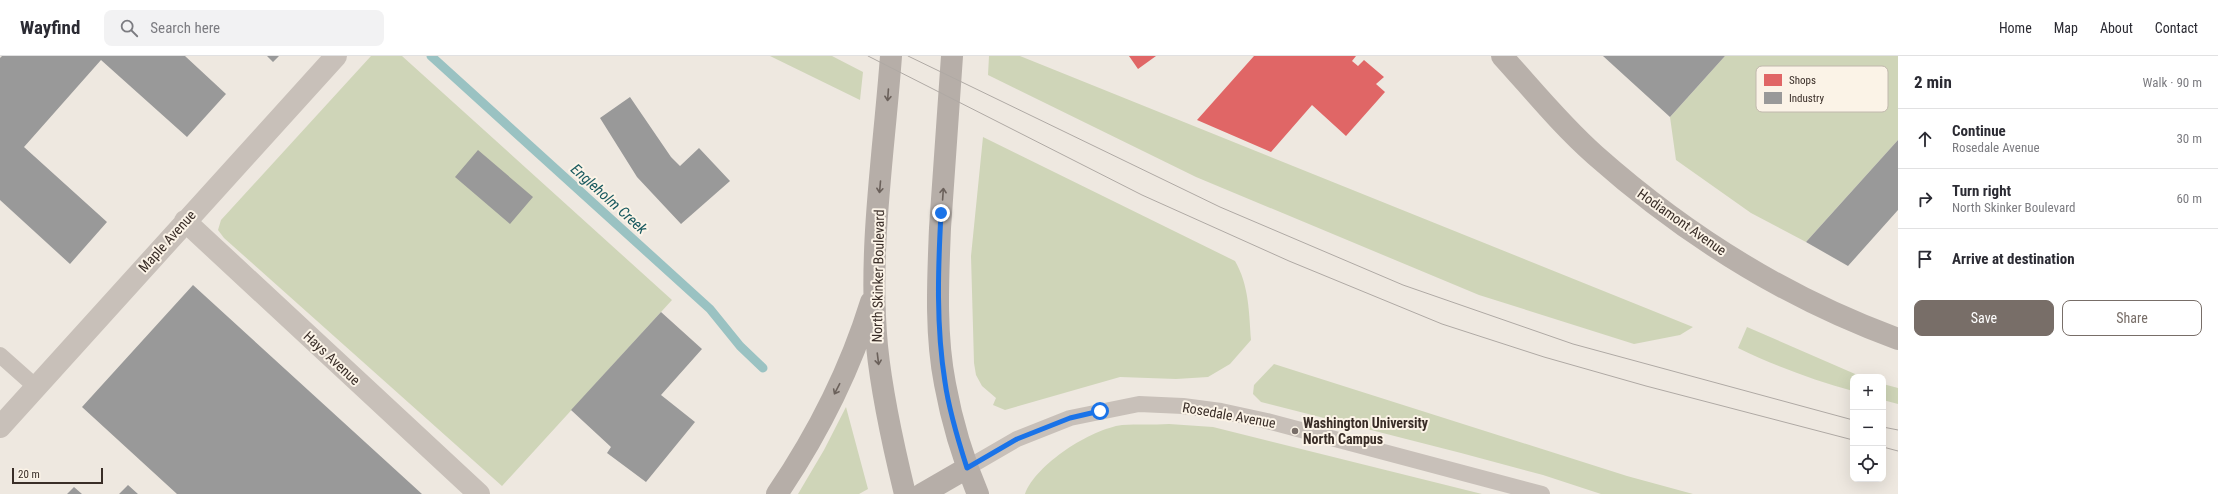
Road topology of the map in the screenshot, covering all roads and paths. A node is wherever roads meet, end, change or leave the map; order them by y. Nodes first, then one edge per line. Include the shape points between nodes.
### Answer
1 (336, 56) edge
2 (891, 56) edge
3 (952, 56) edge
4 (1502, 56) edge
5 (185, 221) junction
6 (875, 287) junction
7 (1898, 339) edge
8 (0, 355) edge
9 (36, 387) junction
10 (0, 427) edge
11 (967, 468) junction
12 (479, 494) edge
13 (776, 494) edge
14 (905, 494) edge
15 (922, 494) edge
16 (978, 494) edge
17 (1542, 494) edge

1 - 5 street, Maple Avenue
2 -> 6 main road, North Skinker Boulevard via 877,224
11 -> 3 main road via 945,383 939,326 938,269
4 - 7 street, Hodiamont Avenue via 1594,154 1642,195 1757,274 1864,327
5 - 9 street, Maple Avenue
5 - 12 street, Hays Avenue
6 -> 13 main road via 866,319 839,384 816,429
6 -> 14 main road, North Skinker Boulevard via 877,344 883,396
8 - 9 lane
9 - 10 street, Maple Avenue
11 - 15 main road
11 - 16 main road
11 - 17 lane, Rosedale Avenue via 1017,439 1070,418 1139,404 1221,411 1267,421

